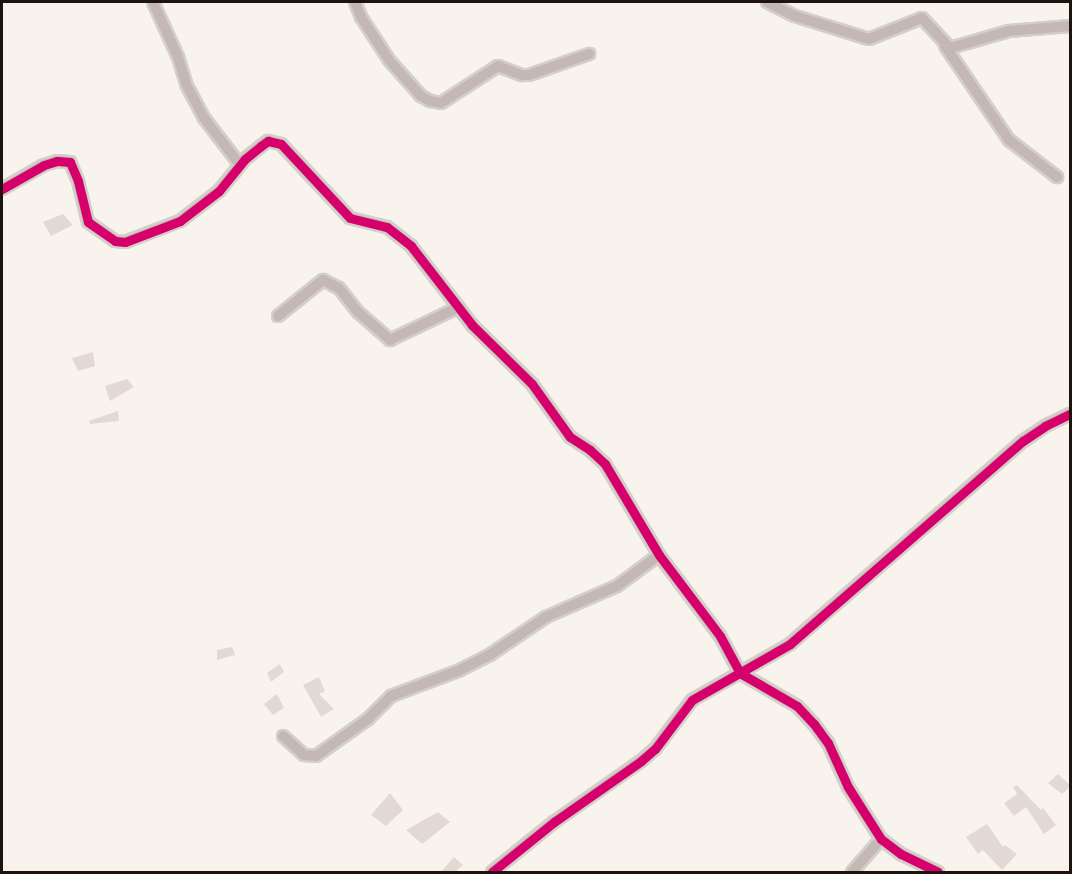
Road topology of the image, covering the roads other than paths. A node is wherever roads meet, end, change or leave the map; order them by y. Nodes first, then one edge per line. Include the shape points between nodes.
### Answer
1 (153, 2) edge
2 (355, 2) edge
3 (767, 2) edge
4 (1071, 26) edge
5 (945, 46) junction
6 (589, 54) dead end
7 (240, 165) junction
8 (1057, 177) dead end
9 (2, 189) edge
10 (459, 307) junction
11 (278, 316) dead end
12 (1071, 414) edge
13 (659, 555) junction
14 (740, 673) junction
15 (283, 736) dead end
16 (880, 839) junction
17 (492, 873) edge
18 (852, 873) edge
19 (938, 873) edge

1 - 7 street via 204,118
2 - 6 street via 389,60 430,101 441,103 498,66 529,75
3 - 5 street via 795,16 869,39 922,18
4 - 5 street via 1009,31 956,48
5 - 8 street via 1009,140
7 - 9 street via 219,191 180,221 125,242 115,241 88,222 70,162 44,165
7 - 10 street via 268,141 281,144 350,218 387,226 399,234
10 - 11 street via 390,340 358,312 339,288 323,280
10 - 13 street via 488,343 532,384 570,438 605,464
12 - 14 street via 1023,441 815,624 790,644
13 - 14 street via 720,636
13 - 15 street via 617,586 546,617 491,654 391,696 316,756 304,755
14 - 16 street via 796,706 814,724
14 - 17 street via 692,700 655,749 554,822
16 - 18 street
16 - 19 street

